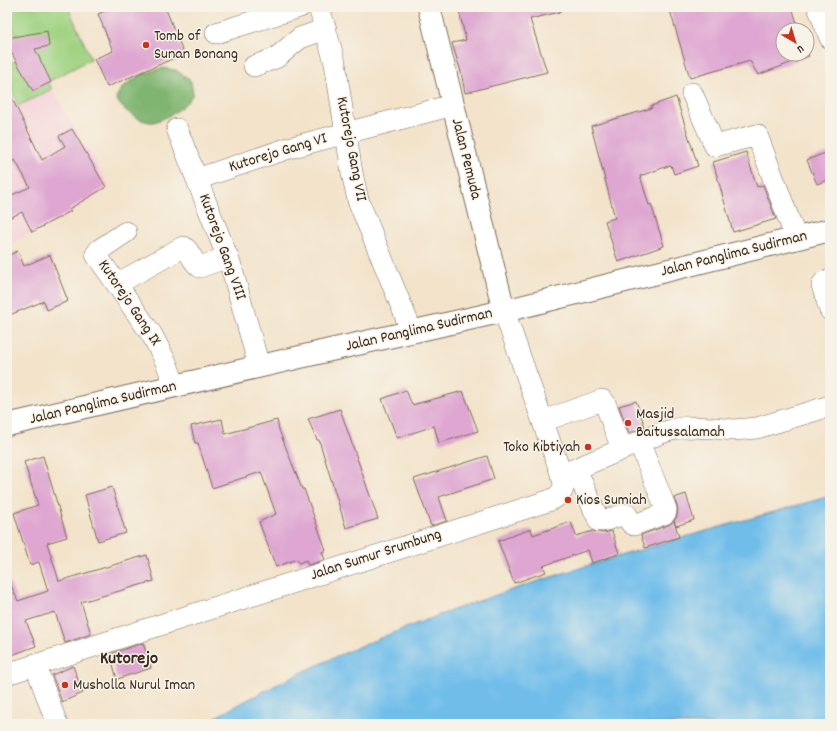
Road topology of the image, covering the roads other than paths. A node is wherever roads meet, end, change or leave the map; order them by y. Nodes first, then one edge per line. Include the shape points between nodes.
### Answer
1 (300, 7) edge
2 (319, 7) edge
3 (428, 7) edge
4 (818, 7) edge
5 (326, 29) junction
6 (216, 33) dead end
7 (830, 38) edge
8 (254, 66) dead end
9 (692, 93) dead end
10 (453, 105) junction
11 (177, 129) dead end
12 (345, 133) junction
13 (197, 179) junction
14 (126, 232) dead end
15 (829, 233) edge
16 (796, 238) junction
17 (228, 258) junction
18 (830, 280) edge
19 (117, 284) junction
20 (830, 310) edge
21 (504, 311) junction
22 (412, 332) junction
23 (259, 366) junction
24 (175, 386) junction
25 (830, 406) edge
26 (542, 421) junction
27 (7, 425) edge
28 (630, 446) junction
29 (569, 472) junction
30 (35, 664) junction
31 (7, 674) edge
32 (57, 724) edge

1 - 6 street
2 - 5 street, Kutorejo Gang VII
3 - 10 main road, Jalan Pemuda
4 - 7 street
5 - 8 street via 300,38 274,59
5 - 12 street, Kutorejo Gang VII via 335,64
9 - 16 street via 715,146 757,135
10 - 12 street, Kutorejo Gang VI
10 - 21 main road, Jalan Pemuda
11 - 13 street, Kutorejo Gang VIII
12 - 13 street, Kutorejo Gang VI via 289,148
12 - 22 street, Kutorejo Gang VII via 358,200
13 - 17 street, Kutorejo Gang VIII
14 - 19 street, Kutorejo Gang IX via 96,254
15 - 16 main road, Jalan Panglima Sudirman
16 - 21 main road, Jalan Panglima Sudirman
17 - 19 street via 200,267 184,247
17 - 23 street, Kutorejo Gang VIII
18 - 20 street via 822,285
19 - 24 street, Kutorejo Gang IX via 158,345
21 - 22 main road, Jalan Panglima Sudirman
21 - 26 street, Jalan Sumur Srumbung
22 - 23 main road, Jalan Panglima Sudirman
23 - 24 main road, Jalan Panglima Sudirman
24 - 27 main road, Jalan Panglima Sudirman
25 - 28 street via 760,427 737,430 682,428
26 - 28 street via 602,400
26 - 29 street, Jalan Sumur Srumbung
28 - 29 street
28 - 29 street via 666,508 664,514 634,525 626,514 599,521
29 - 30 street, Jalan Sumur Srumbung via 563,490 559,496 552,499
30 - 31 street, Jalan Sumur Srumbung
30 - 32 street

